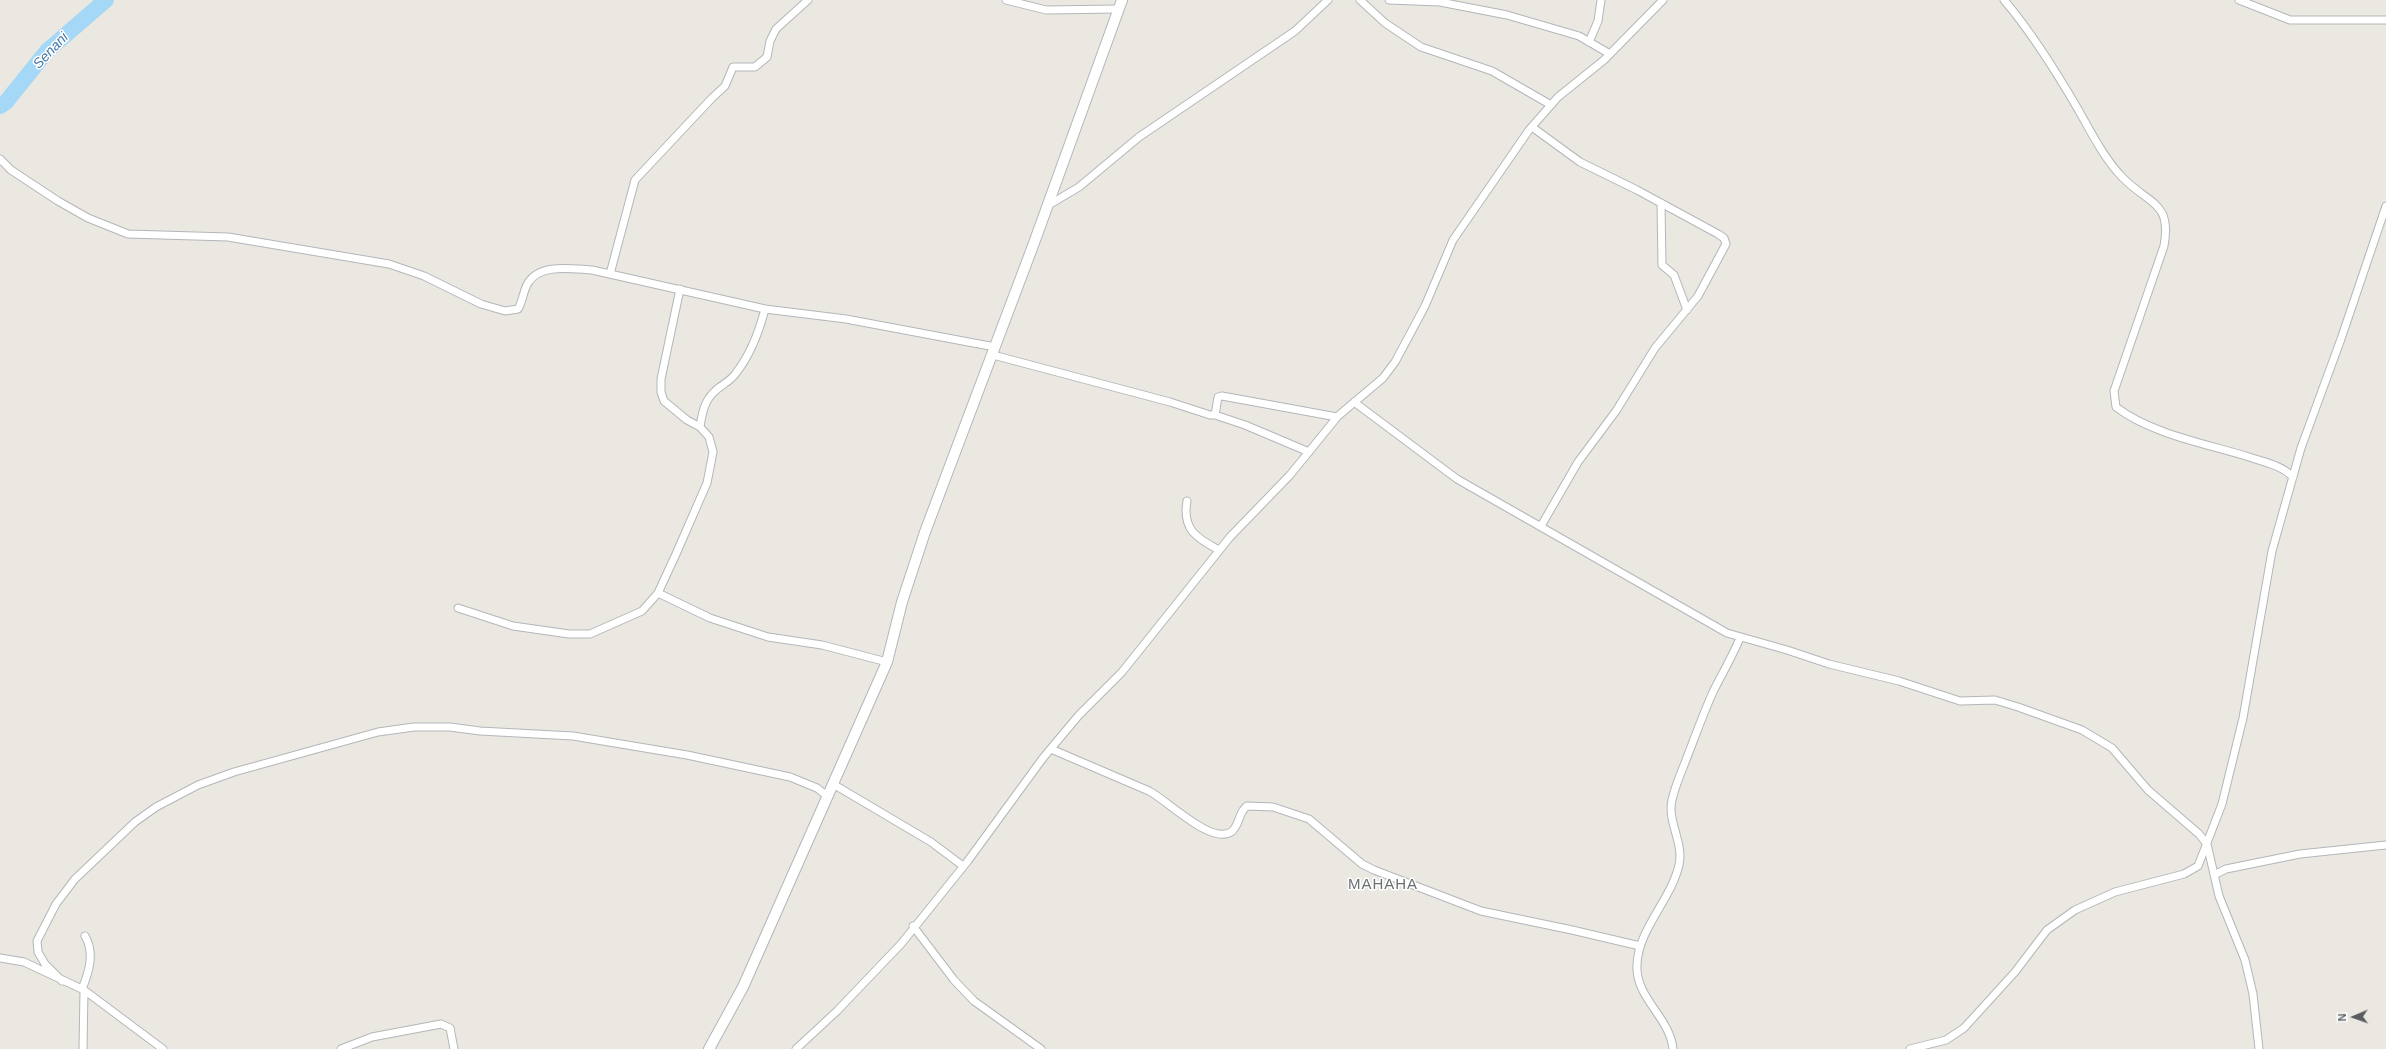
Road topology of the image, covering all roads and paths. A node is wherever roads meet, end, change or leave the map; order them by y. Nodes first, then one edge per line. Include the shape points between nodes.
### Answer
1 (808, 0) edge
2 (1006, 0) edge
3 (1328, 0) edge
4 (1360, 0) edge
5 (1389, 0) edge
6 (1601, 0) edge
7 (1663, 0) edge
8 (2004, 0) edge
9 (2239, 0) edge
10 (1120, 5) edge
11 (2386, 20) edge
12 (1589, 42) junction
13 (1610, 54) junction
14 (1551, 105) junction
15 (1532, 127) junction
16 (0, 159) edge
17 (1661, 202) junction
18 (1047, 206) junction
19 (2386, 206) edge
20 (610, 274) junction
21 (680, 289) junction
22 (765, 309) junction
23 (1687, 310) junction
24 (994, 351) junction
25 (1354, 402) junction
26 (1216, 414) junction
27 (1337, 417) junction
28 (700, 427) junction
29 (1309, 452) junction
30 (2293, 477) junction
31 (1187, 501) dead end
32 (1541, 526) junction
33 (1219, 550) junction
34 (658, 593) junction
35 (458, 608) dead end
36 (1740, 638) junction
37 (887, 662) junction
38 (1052, 749) junction
39 (833, 784) junction
40 (827, 796) junction
41 (2207, 844) junction
42 (2386, 845) edge
43 (963, 866) junction
44 (2214, 875) junction
45 (913, 926) junction
46 (85, 936) dead end
47 (1640, 946) junction
48 (0, 958) edge
49 (62, 981) junction
50 (83, 990) junction
51 (83, 1049) edge
52 (163, 1049) edge
53 (341, 1049) edge
54 (454, 1049) edge
55 (709, 1049) edge
56 (796, 1049) edge
57 (1041, 1049) edge
58 (1673, 1049) edge
59 (1910, 1049) edge
60 (2259, 1049) edge

1 - 20 street via 776,29 770,41 767,57 755,67 733,67 725,86 635,180
2 - 10 street via 1046,10
3 - 18 street via 1296,30 1139,137 1079,187
4 - 14 street via 1385,23 1421,47 1492,71
5 - 12 street via 1440,2 1507,15 1579,36
6 - 12 street via 1598,20
7 - 13 street
8 - 30 street via 2024,23 2110,164 2138,193 2162,211 2166,218 2164,246 2114,391 2116,407 2138,420 2185,438 2280,467
9 - 11 street via 2290,20
10 - 18 main road
12 - 13 street
13 - 14 street
14 - 15 street
15 - 17 street via 1580,162
15 - 25 street via 1493,184 1467,216 1453,240 1425,306 1395,362 1383,378
16 - 20 street via 11,170 58,201 111,229 146,236 185,234 228,237 389,264 424,276 481,304 505,311 518,309 527,284 539,273 564,268
17 - 23 street via 1662,265 1674,275
17 - 23 street via 1726,241 1713,271
18 - 24 main road
19 - 30 street via 2341,339 2316,402
20 - 21 street
21 - 22 street
21 - 28 street via 660,379 661,392 664,401
22 - 24 street via 846,319
22 - 28 street via 758,333 744,362 735,375 709,398 704,406
23 - 32 street via 1655,348 1616,411 1584,453
24 - 26 street via 1195,411
24 - 37 main road via 925,532 902,602
25 - 27 street
25 - 32 street via 1457,479
26 - 27 street via 1218,397 1222,396
26 - 29 street
27 - 29 street
28 - 34 street via 709,437 713,452 707,483
29 - 33 street
30 - 41 street via 2272,551 2243,718 2222,804
31 - 33 street via 1185,511 1188,526 1194,534
32 - 36 street via 1654,593 1722,631
33 - 38 street via 1122,672 1079,716
34 - 35 street via 642,611 590,634 569,634 513,626
34 - 37 street via 710,618 768,637 822,646
36 - 41 street via 1960,700 1995,700 2082,730 2112,748 2148,790
36 - 47 street via 1713,694 1674,790 1670,810 1680,852 1679,864 1662,905
37 - 39 main road
38 - 43 street
38 - 47 street via 1162,797 1190,821 1217,833 1230,833 1234,830 1247,806 1274,807 1309,819 1362,864 1425,891 1481,911
39 - 40 main road
39 - 43 street via 931,842
40 - 49 street via 817,788 790,777 687,755 573,736 450,727 414,727 378,732 234,772 198,785 156,807 135,822 75,879 56,904 37,941 38,952 45,964
40 - 55 main road via 746,982
41 - 44 street
41 - 59 street via 2198,866 2184,874 2115,892 2075,910 2047,930 2016,972 1964,1028 1946,1040
42 - 44 street via 2300,854 2226,869
43 - 45 street
44 - 60 street via 2219,896 2245,960 2253,994
45 - 56 street via 900,944 837,1011
45 - 57 street via 969,996 994,1017
46 - 50 street via 91,948 91,957
47 - 58 street via 1636,965 1638,980 1644,994 1668,1027
48 - 49 street via 24,962
49 - 50 street
50 - 51 street
50 - 52 street
53 - 54 street via 372,1037 441,1024 450,1028

